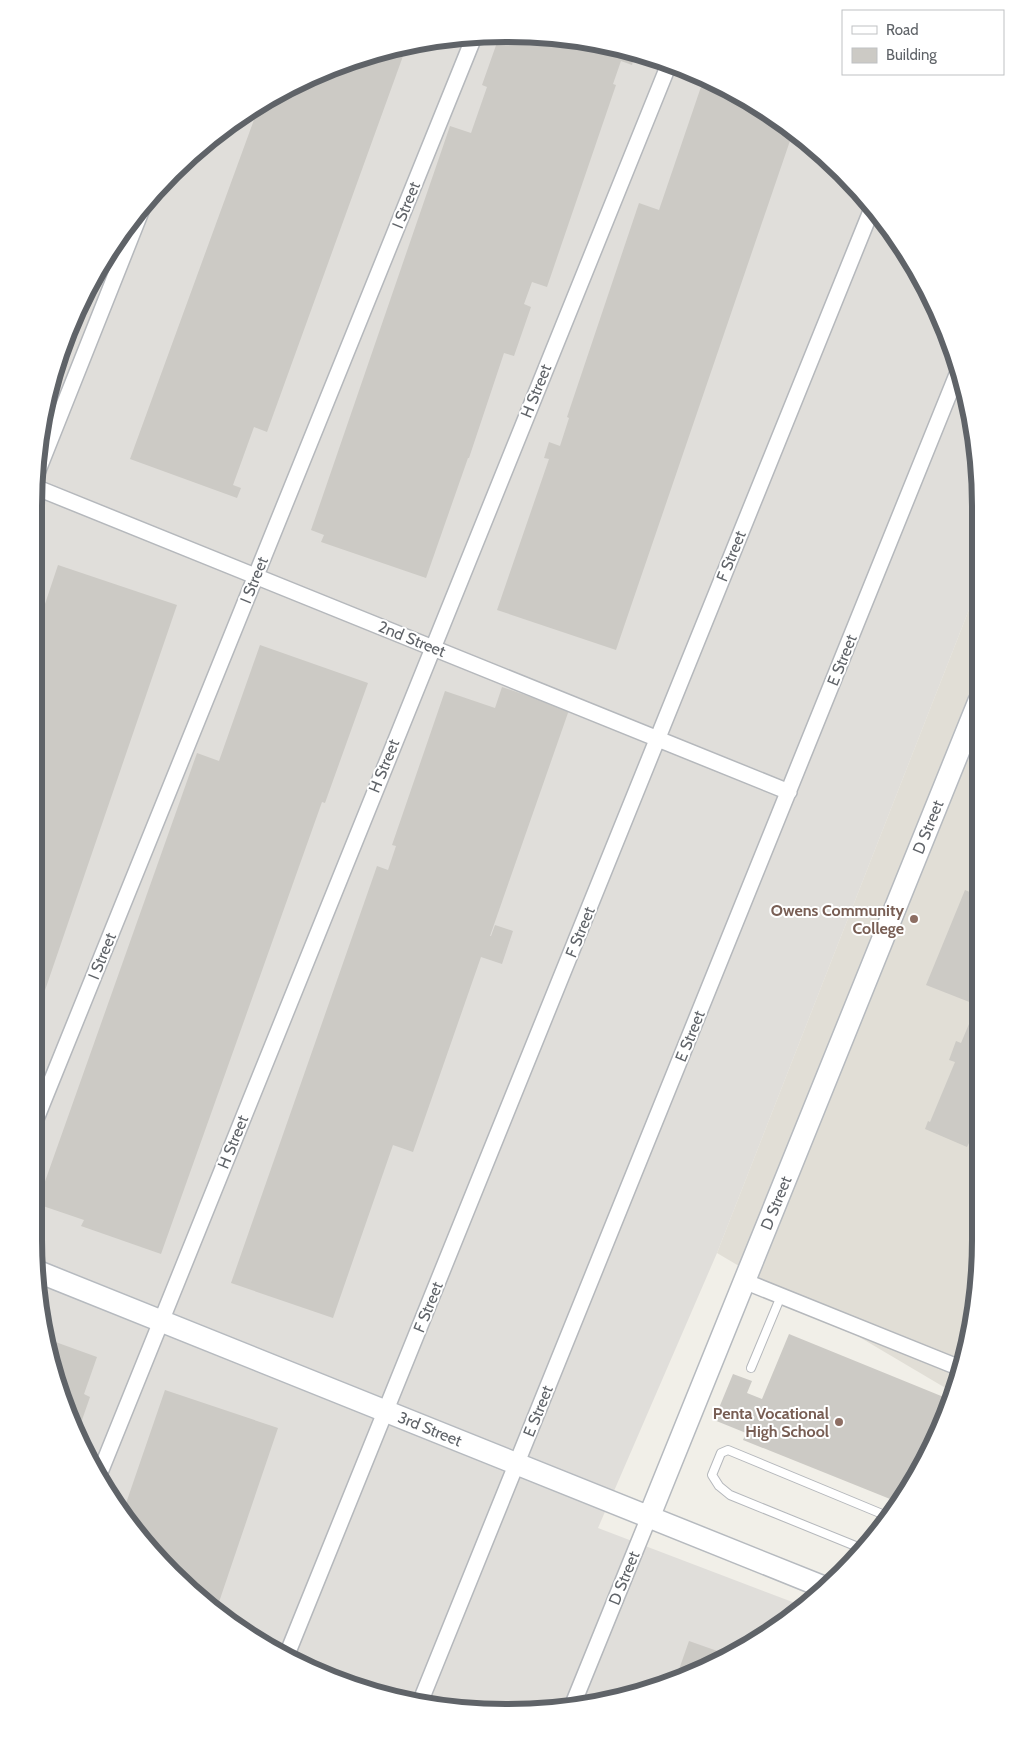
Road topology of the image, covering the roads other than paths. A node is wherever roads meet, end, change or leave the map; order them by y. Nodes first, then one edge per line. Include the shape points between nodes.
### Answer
1 (471, 44) edge
2 (666, 71) edge
3 (869, 216) edge
4 (133, 231) edge
5 (954, 381) edge
6 (45, 452) edge
7 (43, 490) edge
8 (256, 576) junction
9 (432, 647) junction
10 (972, 718) edge
11 (658, 739) junction
12 (789, 792) junction
13 (42, 1104) edge
14 (43, 1274) edge
15 (744, 1281) junction
16 (781, 1296) junction
17 (161, 1321) junction
18 (954, 1366) edge
19 (751, 1368) dead end
20 (386, 1411) junction
21 (517, 1464) junction
22 (102, 1466) edge
23 (882, 1514) edge
24 (649, 1517) junction
25 (855, 1546) edge
26 (817, 1584) edge
27 (289, 1649) edge
28 (423, 1696) edge
29 (575, 1699) edge

1 - 8 street, I Street
2 - 9 street, H Street
3 - 11 street, F Street
4 - 6 street
5 - 12 street, E Street
7 - 8 street, 2nd Street
8 - 9 street, 2nd Street
8 - 13 street, I Street
9 - 11 street, 2nd Street
9 - 17 street, H Street
10 - 15 street, D Street
11 - 12 street, 2nd Street
11 - 20 street, F Street
12 - 21 street, E Street
14 - 17 street, 3rd Street
15 - 16 street
15 - 24 street, D Street
16 - 18 street
16 - 19 lane
17 - 20 street, 3rd Street
17 - 22 street, H Street
20 - 21 street, 3rd Street
20 - 27 street, F Street
21 - 24 street, 3rd Street
21 - 28 street, E Street
23 - 25 lane via 728,1450 721,1453 712,1475 730,1495
24 - 26 street, 3rd Street
24 - 29 street, D Street

